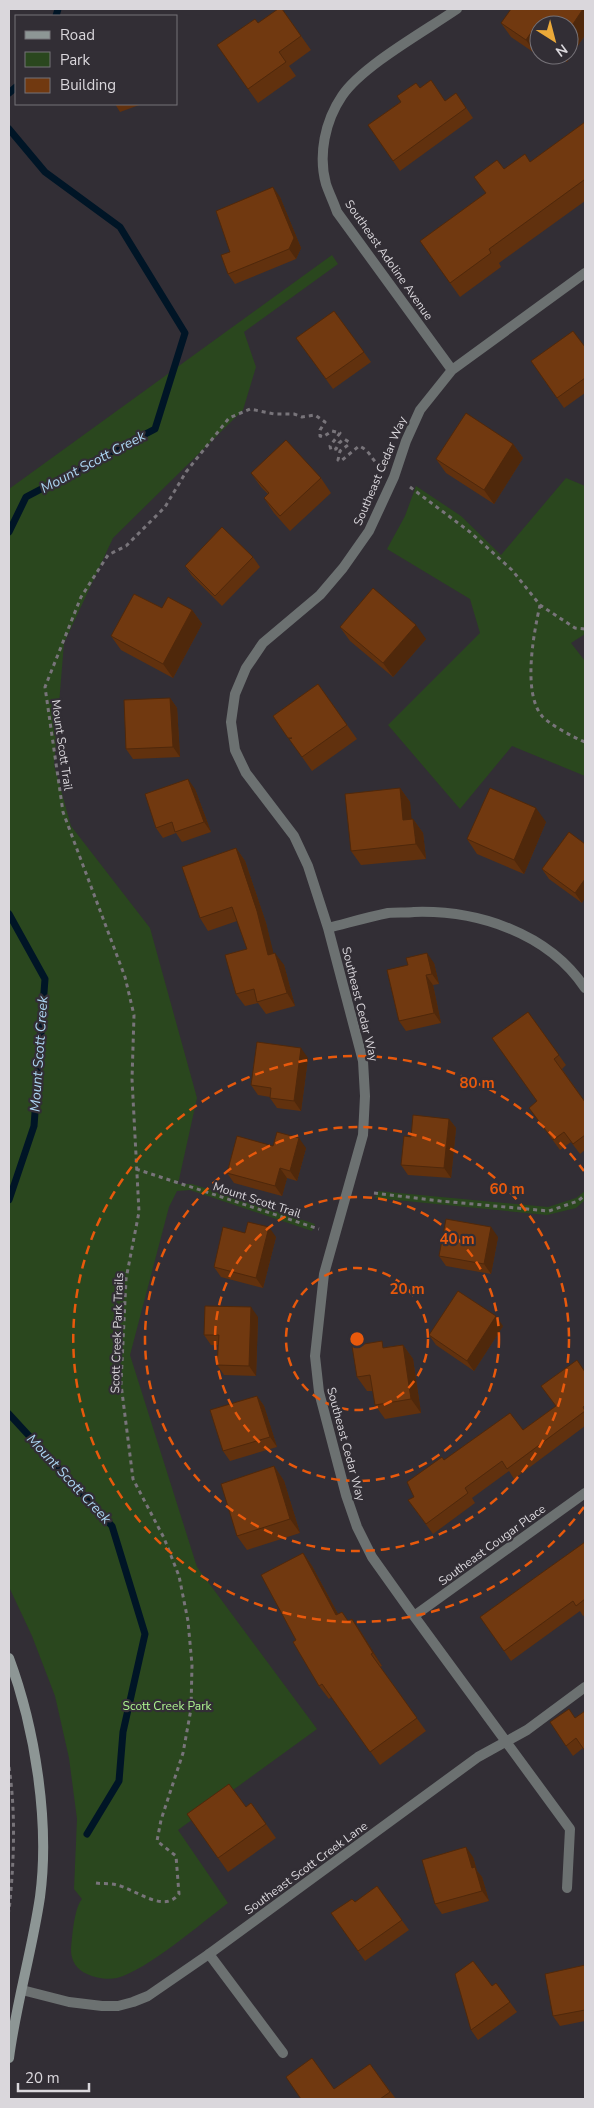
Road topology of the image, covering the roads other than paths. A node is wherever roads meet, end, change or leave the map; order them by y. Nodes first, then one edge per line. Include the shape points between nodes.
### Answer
1 (457, 9) edge
2 (585, 273) edge
3 (452, 370) junction
4 (328, 928) junction
5 (585, 988) edge
6 (585, 1493) edge
7 (414, 1616) junction
8 (9, 1658) edge
9 (585, 1687) edge
10 (506, 1742) junction
11 (567, 1888) dead end
12 (210, 1954) junction
13 (22, 1990) junction
14 (283, 2053) dead end
15 (9, 2058) edge

1 - 3 street, Southeast Adoline Avenue via 381,60 348,89 328,123 322,155 326,183 338,212
2 - 3 street, Southeast Cedar Way
3 - 4 street, Southeast Cedar Way via 420,410 369,531 320,595 263,643 246,668 235,694 231,722 234,750 246,773 294,836 308,866
4 - 5 street via 389,913 436,912 477,917 518,931 554,956
4 - 7 street, Southeast Cedar Way via 363,1061 365,1096 363,1135 324,1274 315,1356 319,1392 357,1527 372,1557
6 - 7 street, Southeast Cougar Place
7 - 10 street, Southeast Cedar Way
8 - 13 main road via 32,1734 41,1805 43,1856 40,1895
9 - 10 street, Southeast Scott Creek Lane
10 - 11 street, Southeast Cedar Way via 570,1828
10 - 12 street, Southeast Scott Creek Lane via 478,1757
12 - 13 street, Southeast Scott Creek Lane via 148,1996 118,2006 84,2005
12 - 14 street
13 - 15 main road

